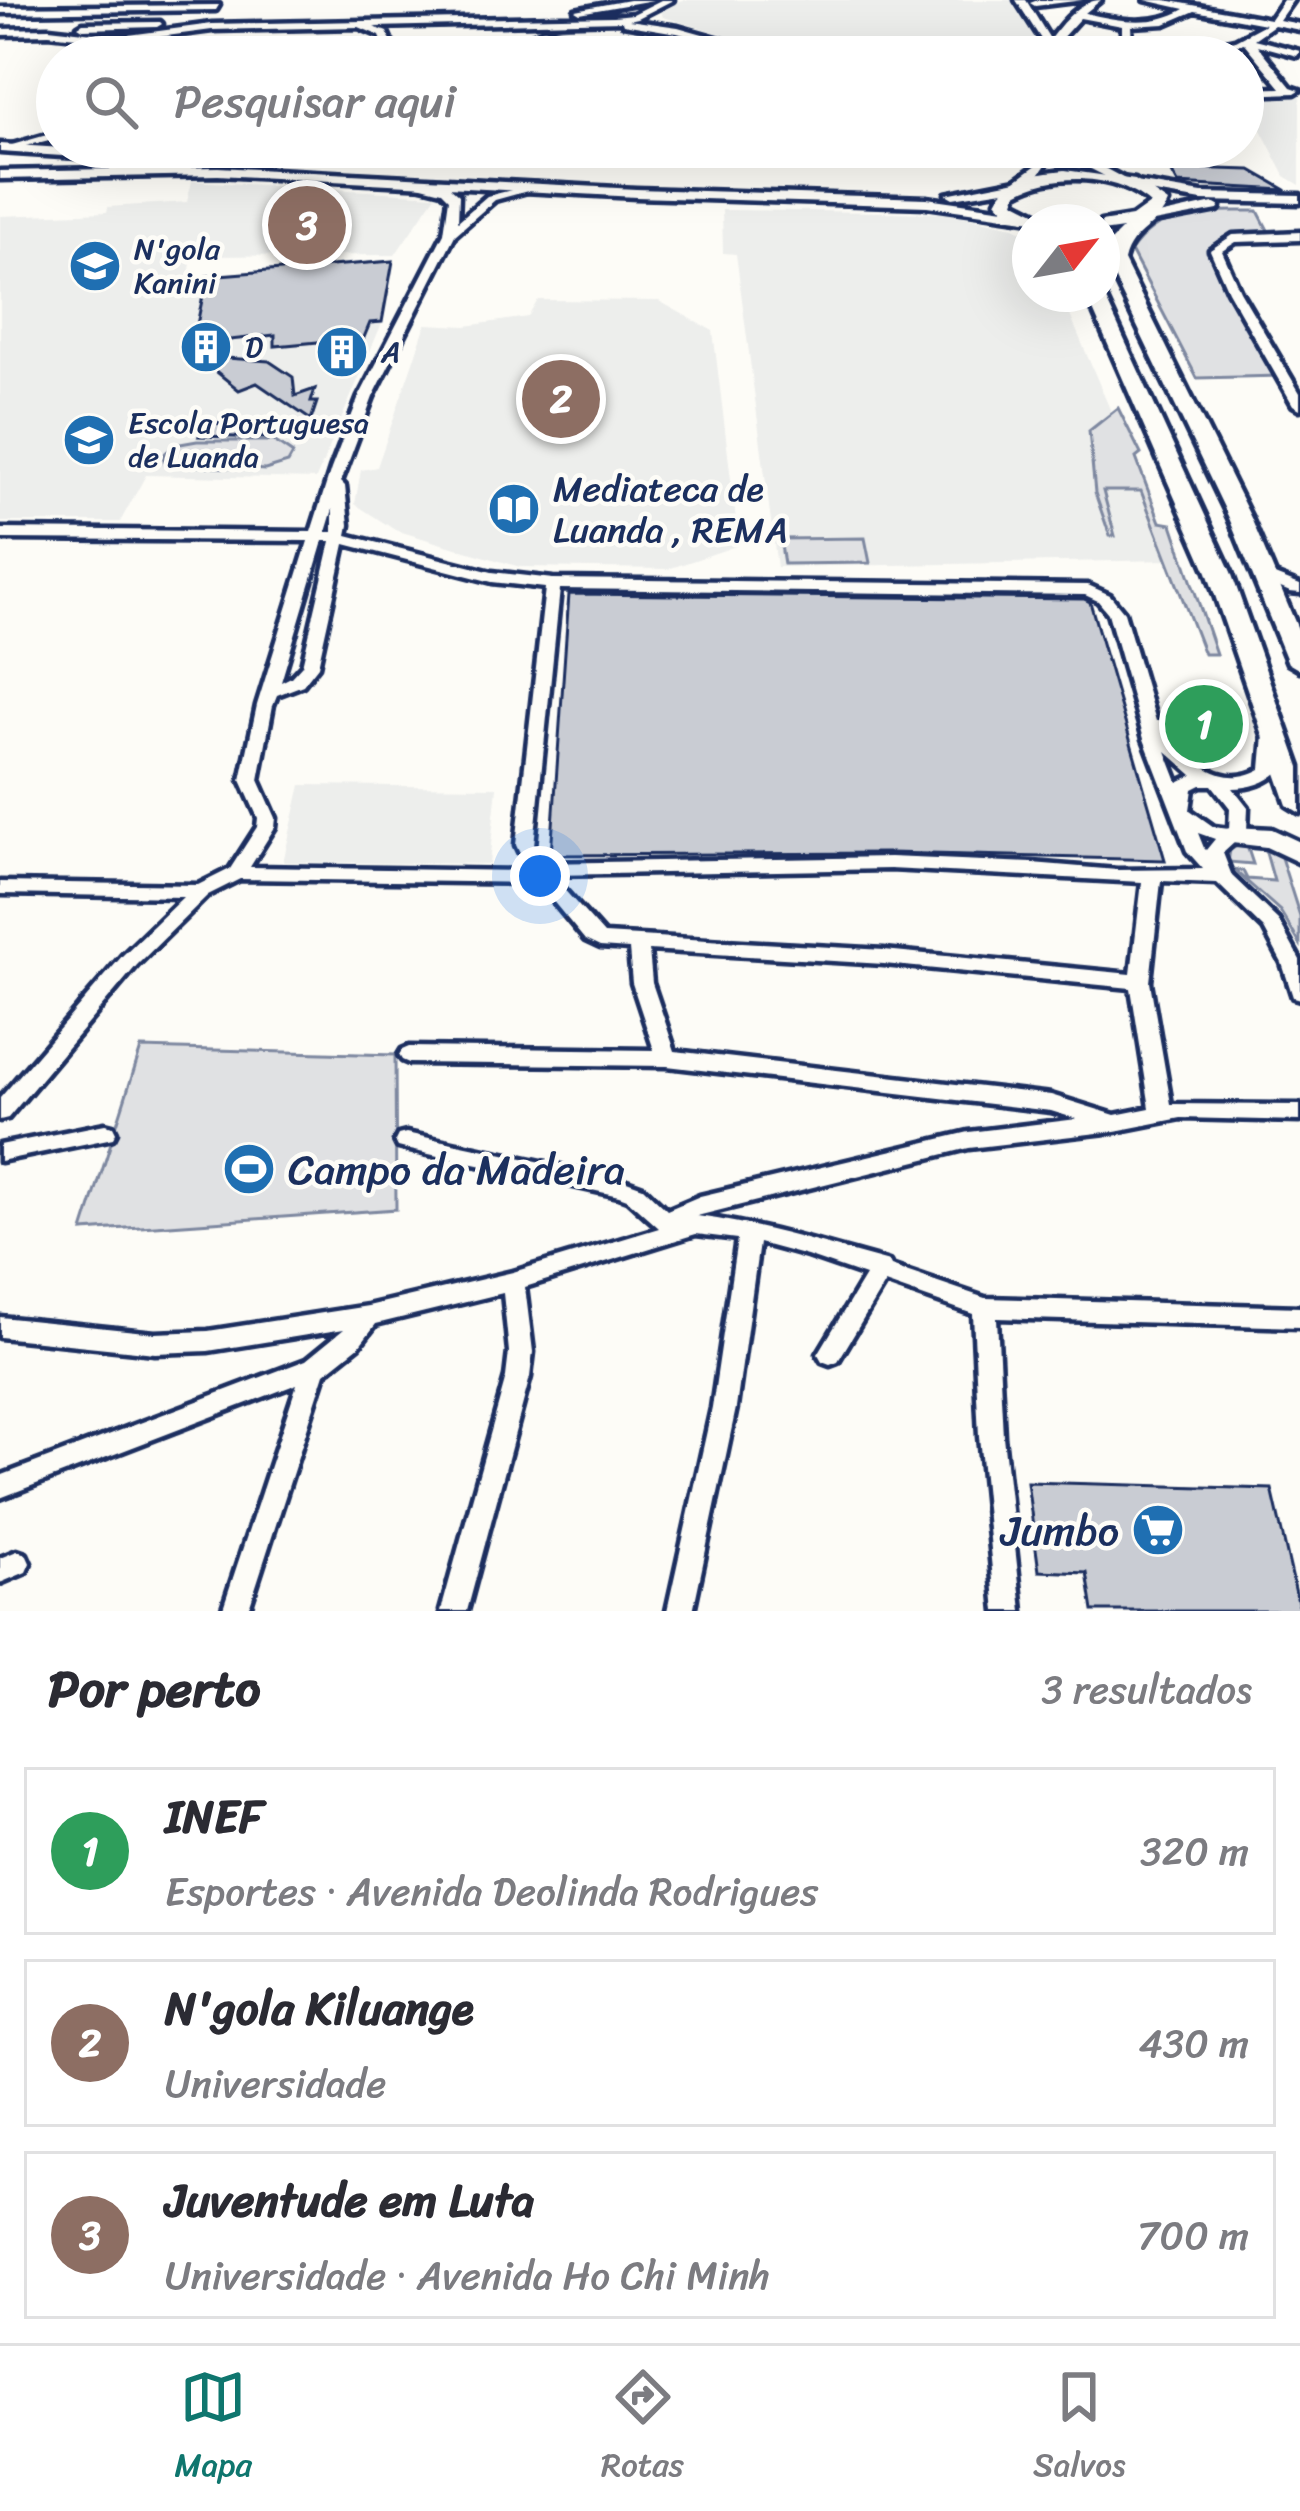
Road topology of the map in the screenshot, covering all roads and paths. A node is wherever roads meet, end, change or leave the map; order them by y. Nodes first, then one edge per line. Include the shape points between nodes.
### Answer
1 (668, 0) edge
2 (1021, 0) edge
3 (1078, 0) edge
4 (1096, 0) edge
5 (1150, 0) edge
6 (1288, 0) edge
7 (1033, 2) edge
8 (646, 5) edge
9 (216, 7) edge
10 (1192, 8) junction
11 (0, 10) edge
12 (599, 14) junction
13 (1077, 14) junction
14 (417, 21) junction
15 (229, 23) junction
16 (333, 23) junction
17 (1272, 23) junction
18 (174, 24) junction
19 (113, 25) junction
20 (1126, 26) junction
21 (1300, 27) edge
22 (140, 30) junction
23 (678, 30) junction
24 (0, 31) edge
25 (384, 34) joint
26 (85, 36) edge
27 (99, 36) edge
28 (110, 36) edge
29 (133, 36) edge
30 (700, 36) edge
31 (1045, 36) edge
32 (1047, 36) edge
33 (1060, 36) edge
34 (1127, 36) edge
35 (1254, 36) edge
36 (1264, 44) edge
37 (1297, 53) edge
38 (1264, 57) edge
39 (1294, 90) edge
40 (36, 140) edge
41 (5, 147) edge
42 (36, 148) edge
43 (96, 168) edge
44 (280, 168) edge
45 (1040, 168) edge
46 (1099, 168) edge
47 (85, 172) junction
48 (0, 175) edge
49 (414, 181) junction
50 (1017, 184) junction
51 (1130, 185) junction
52 (536, 188) junction
53 (1300, 202) edge
54 (1012, 206) edge
55 (1012, 216) edge
56 (1143, 220) junction
57 (1120, 224) edge
58 (450, 233) junction
59 (1300, 236) edge
60 (1103, 312) edge
61 (1300, 405) edge
62 (338, 469) junction
63 (337, 503) junction
64 (0, 531) edge
65 (319, 531) junction
66 (339, 531) junction
67 (376, 535) junction
68 (553, 584) junction
69 (1285, 589) edge
70 (1300, 663) edge
71 (269, 692) junction
72 (1268, 711) junction
73 (1217, 780) junction
74 (1300, 806) edge
75 (1181, 812) junction
76 (1233, 836) junction
77 (1196, 851) junction
78 (1300, 854) edge
79 (237, 873) junction
80 (540, 873) junction
81 (1152, 876) junction
82 (1226, 883) junction
83 (0, 888) edge
84 (201, 891) junction
85 (638, 943) junction
86 (1140, 982) junction
87 (1300, 992) edge
88 (409, 1054) dead end
89 (667, 1058) junction
90 (0, 1112) edge
91 (1300, 1113) edge
92 (1162, 1114) junction
93 (1115, 1123) junction
94 (105, 1132) dead end
95 (406, 1141) dead end
96 (0, 1153) edge
97 (664, 1221) junction
98 (692, 1228) junction
99 (748, 1232) junction
100 (881, 1269) junction
101 (513, 1281) junction
102 (985, 1308) junction
103 (368, 1316) junction
104 (1300, 1317) edge
105 (0, 1328) edge
106 (830, 1354) dead end
107 (315, 1366) junction
108 (0, 1487) edge
109 (236, 1611) edge
110 (454, 1611) edge
111 (680, 1611) edge
112 (1009, 1611) edge

1 - 8 street
2 - 31 street
3 - 7 street
4 - 13 street
5 - 10 street
6 - 17 street
7 - 32 street
8 - 12 street
8 - 12 street
8 - 23 street
9 - 11 street
9 - 15 street via 214,20
9 - 18 street
10 - 17 street
10 - 20 street
12 - 14 street
12 - 15 street
12 - 23 street
13 - 20 street
13 - 33 street
14 - 16 street
14 - 25 street
15 - 18 street
16 - 22 street
16 - 25 street
17 - 21 street
17 - 35 street
18 - 22 street
19 - 22 street
19 - 24 street
19 - 27 street via 95,29
20 - 34 street
22 - 28 street
22 - 29 street
23 - 30 street
24 - 26 street
36 - 37 street
38 - 39 street
40 - 41 street
41 - 42 main road
43 - 47 main road
44 - 50 main road via 928,195
45 - 50 street
46 - 51 street
47 - 48 main road
47 - 49 main road
49 - 52 main road
49 - 58 street via 455,197
50 - 51 highway via 1074,177
50 - 54 highway via 1005,201
51 - 53 main road
51 - 56 highway via 1159,203
52 - 55 main road via 940,202
52 - 58 street via 496,196
53 - 56 main road
56 - 57 highway
56 - 69 highway via 1120,241 1115,262
58 - 62 street
59 - 61 street via 1234,238 1216,250
60 - 72 highway via 1219,572
62 - 63 street
62 - 65 street
63 - 66 street
63 - 67 street
64 - 65 street
65 - 66 street
65 - 71 street
66 - 67 street
66 - 68 street via 477,574
66 - 71 street via 310,666
67 - 73 street via 536,576 1091,583 1125,609 1165,739 1185,764
68 - 75 street via 1088,590 1116,612
68 - 80 street via 525,845
69 - 70 highway
71 - 79 street via 250,780 266,827
72 - 73 street via 1270,771 1252,781
72 - 74 highway
73 - 75 street via 1184,786
73 - 76 street via 1239,807
75 - 76 street via 1210,832
75 - 77 street
76 - 78 highway via 1272,838
76 - 82 street via 1214,853
77 - 81 street
77 - 82 street
79 - 80 street
79 - 84 street
80 - 81 street via 995,865
80 - 85 street via 600,940
81 - 82 street via 1172,871
81 - 86 street
82 - 87 street via 1282,942
83 - 84 street
84 - 90 street via 142,946
85 - 86 street
85 - 89 street
86 - 92 street
88 - 89 street
89 - 93 street via 1051,1103
91 - 92 street
92 - 93 street
93 - 97 street via 969,1140 700,1205
94 - 96 street
95 - 97 street via 621,1188
97 - 98 street
98 - 99 street
98 - 101 street
99 - 100 street
99 - 111 street via 724,1408
100 - 102 street
100 - 106 street
101 - 103 street
101 - 110 street via 518,1377
102 - 104 street
102 - 112 street
103 - 105 street via 155,1343
103 - 107 street
107 - 108 street
107 - 109 street

